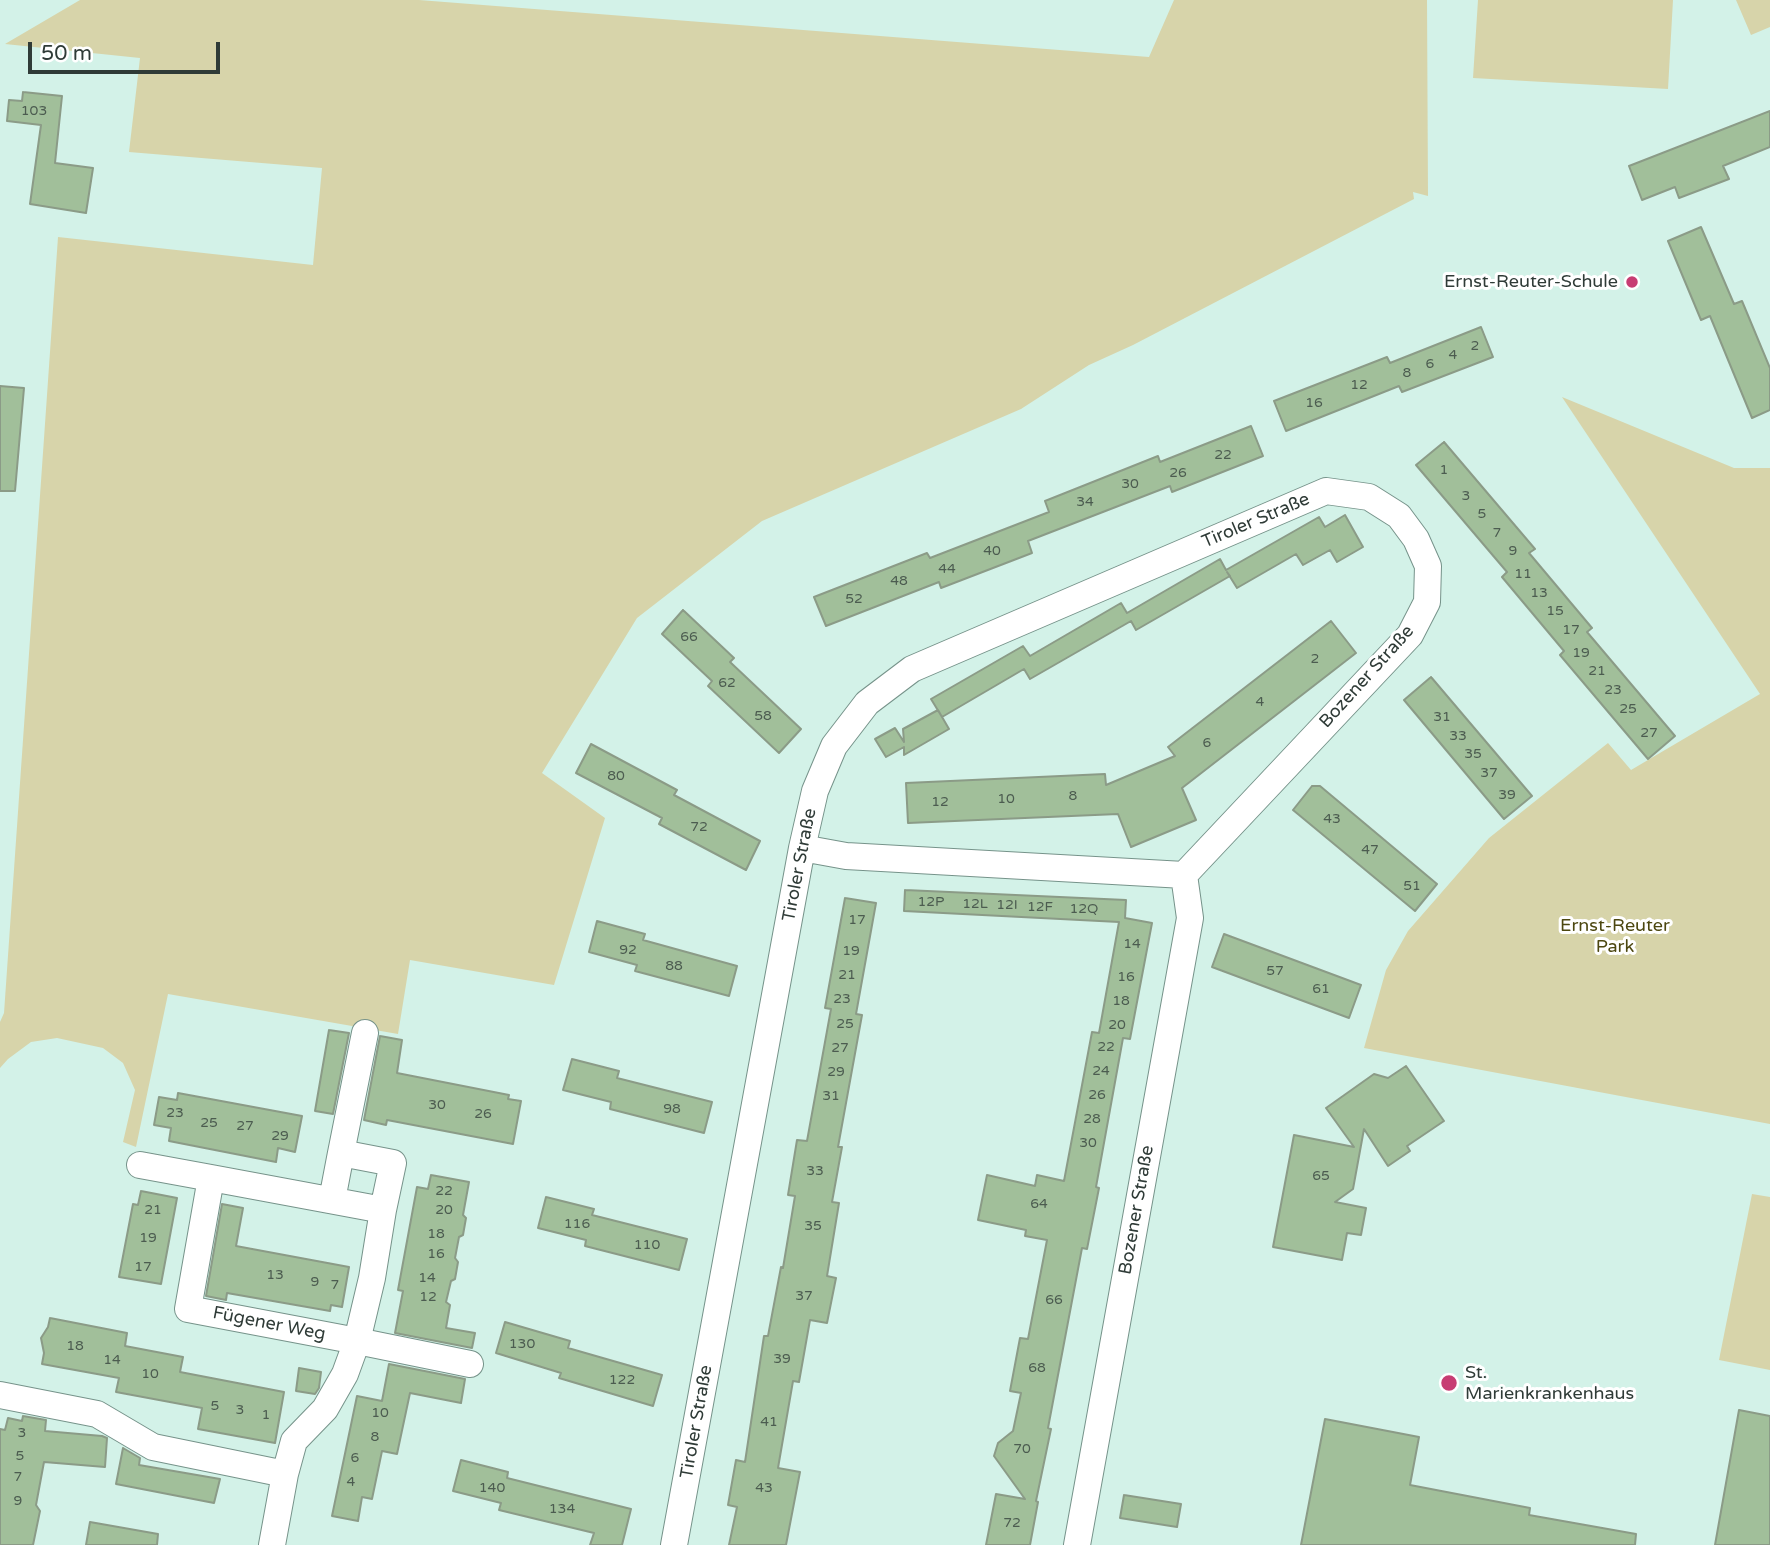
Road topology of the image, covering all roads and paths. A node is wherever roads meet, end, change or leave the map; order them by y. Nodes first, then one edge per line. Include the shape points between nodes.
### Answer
1 (1326, 491) joint
2 (803, 848) junction
3 (1184, 875) junction
4 (365, 1033) dead end
5 (341, 1153) junction
6 (139, 1165) dead end
7 (211, 1178) junction
8 (332, 1200) junction
9 (383, 1210) junction
10 (356, 1341) junction
11 (470, 1364) dead end
12 (0, 1395) edge
13 (285, 1474) junction
14 (673, 1543) edge
15 (272, 1545) edge
16 (1077, 1545) edge

1 - 2 street, Tiroler Straße via 912,669 867,703 834,746 815,791
1 - 3 street, Bozener Straße via 1369,497 1399,516 1428,566 1427,603 1410,635
2 - 3 street via 846,856
2 - 14 street, Tiroler Straße
3 - 16 street, Bozener Straße via 1189,918
4 - 5 street
5 - 8 street
5 - 9 street via 393,1163
6 - 7 street
7 - 8 street
7 - 10 street, Fügener Weg via 188,1309
8 - 9 street
9 - 10 street
10 - 11 street, Fügener Weg
10 - 13 street via 326,1409 295,1441
12 - 13 street via 97,1414 153,1447
13 - 15 street

